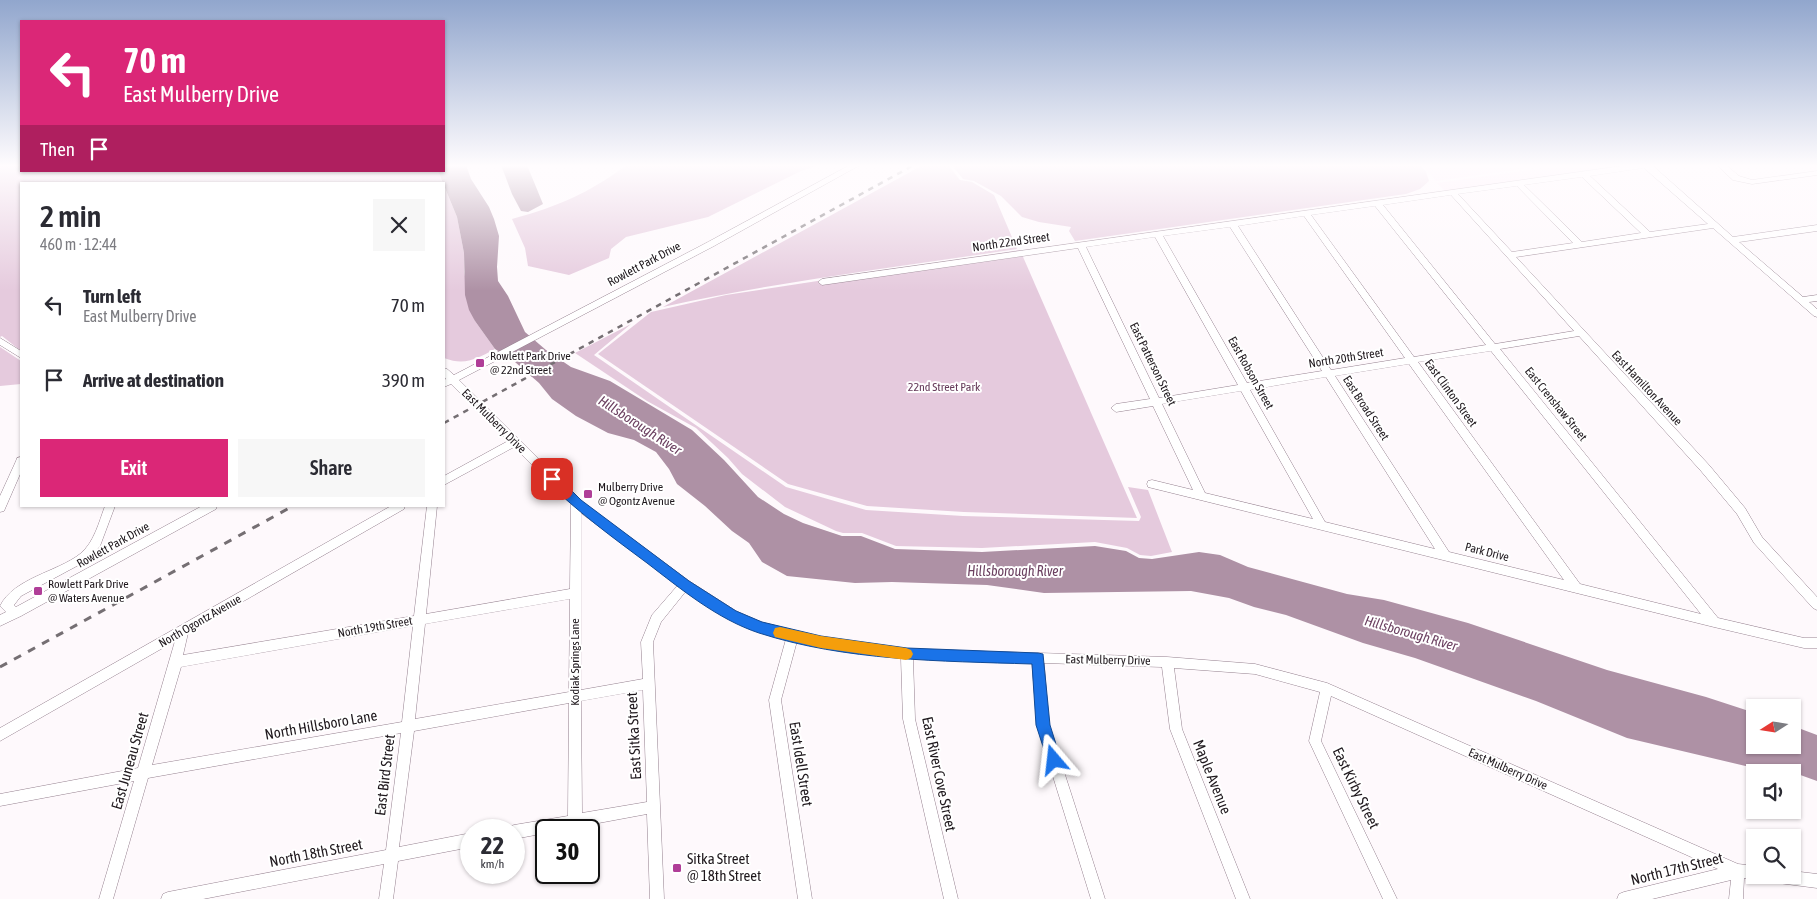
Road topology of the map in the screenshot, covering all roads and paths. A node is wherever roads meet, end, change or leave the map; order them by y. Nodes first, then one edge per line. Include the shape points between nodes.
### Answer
1 (778, 207) edge
2 (1356, 207) edge
3 (1379, 207) edge
4 (1466, 207) edge
5 (1542, 207) edge
6 (1619, 207) edge
7 (1694, 207) edge
8 (1306, 214) junction
9 (1232, 223) junction
10 (1715, 225) junction
11 (1817, 228) edge
12 (1158, 234) junction
13 (1648, 235) junction
14 (1732, 240) junction
15 (1081, 245) junction
16 (1580, 245) junction
17 (1510, 255) junction
18 (822, 282) dead end
19 (1817, 298) edge
20 (1802, 300) junction
21 (1817, 314) edge
22 (1580, 333) junction
23 (0, 341) edge
24 (1494, 347) junction
25 (20, 354) edge
26 (1412, 360) junction
27 (1329, 374) junction
28 (448, 382) edge
29 (1244, 388) junction
30 (1157, 402) junction
31 (1116, 408) dead end
32 (514, 442) junction
33 (20, 462) edge
34 (445, 481) edge
35 (1152, 484) dead end
36 (1200, 495) junction
37 (576, 503) junction
38 (110, 507) edge
39 (210, 507) edge
40 (398, 507) edge
41 (432, 507) edge
42 (0, 508) edge
43 (1320, 524) junction
44 (1445, 555) junction
45 (685, 584) junction
46 (1576, 588) junction
47 (575, 593) junction
48 (1817, 605) edge
49 (17, 612) junction
50 (0, 620) edge
51 (419, 620) junction
52 (1714, 622) junction
53 (183, 631) junction
54 (793, 636) junction
55 (1817, 643) edge
56 (907, 654) junction
57 (1038, 659) junction
58 (176, 662) junction
59 (1167, 662) junction
60 (648, 684) junction
61 (1327, 688) junction
62 (574, 697) junction
63 (408, 726) junction
64 (0, 735) edge
65 (144, 773) junction
66 (0, 800) edge
67 (653, 807) junction
68 (575, 819) edge
69 (586, 819) edge
70 (460, 842) edge
71 (391, 855) junction
72 (1738, 871) junction
73 (1746, 872) edge
74 (1801, 879) edge
75 (1817, 881) edge
76 (106, 899) edge
77 (168, 899) edge
78 (386, 899) edge
79 (658, 899) edge
80 (806, 899) edge
81 (951, 899) edge
82 (1098, 899) edge
83 (1244, 899) edge
84 (1390, 899) edge
85 (1624, 899) edge
86 (1736, 899) edge

1 - 28 street, Rowlett Park Drive
2 - 8 street, North 22nd Street
3 - 24 street, East Crenshaw Street
4 - 17 street, East Hamilton Avenue
5 - 16 street
6 - 13 street
7 - 10 street
8 - 9 street, North 22nd Street
8 - 26 street, East Clinton Street
9 - 12 street, North 22nd Street
9 - 27 street, East Broad Street
10 - 13 street
10 - 14 street
11 - 14 street
12 - 15 street, North 22nd Street
12 - 29 street, East Robson Street
13 - 16 street
14 - 20 street
15 - 18 street, North 22nd Street
15 - 30 street, East Patterson Street
16 - 17 street
17 - 22 street, East Hamilton Avenue
19 - 20 street
20 - 21 street
22 - 24 street, North 20th Street
22 - 48 street, East Hamilton Avenue via 1705,468 1741,511 1758,540
23 - 25 street
24 - 26 street, North 20th Street
24 - 52 street, East Crenshaw Street
26 - 27 street, North 20th Street
26 - 46 street, East Clinton Street
27 - 29 street, North 20th Street
27 - 44 street, East Broad Street
28 - 32 street, East Mulberry Drive
29 - 30 street, North 20th Street
29 - 43 street, East Robson Street
30 - 31 street, North 20th Street
30 - 36 street, East Patterson Street
32 - 34 street
32 - 37 street, East Mulberry Drive
33 - 42 street
35 - 36 street, Park Drive
36 - 43 street, Park Drive
37 - 45 street, East Mulberry Drive
37 - 47 street, Kodiak Springs Lane
38 - 49 street via 96,543 84,557 17,594 6,606
39 - 49 street, Rowlett Park Drive
40 - 53 street, North Ogontz Avenue
41 - 51 street, East Bird Street
43 - 44 street, Park Drive
44 - 46 street, Park Drive
45 - 54 street, East Mulberry Drive via 732,615
45 - 60 street, East Sitka Street via 656,620 647,642
46 - 52 street, Park Drive
47 - 51 street, North 19th Street
47 - 62 street, Kodiak Springs Lane
49 - 50 street, Rowlett Park Drive
51 - 58 street, North 19th Street
51 - 63 street, East Bird Street
52 - 55 street, Park Drive via 1804,643
53 - 58 street, East Juneau Street
53 - 64 street, North Ogontz Avenue
54 - 56 street, East Mulberry Drive
54 - 80 street, East Idell Street via 775,700
56 - 57 street, East Mulberry Drive
56 - 81 street, East River Cove Street via 909,719
57 - 59 street, East Mulberry Drive
57 - 82 street via 1043,725
58 - 65 street, East Juneau Street
59 - 61 street, East Mulberry Drive via 1255,669
59 - 83 street, Maple Avenue via 1176,730
60 - 62 street, North Hillsboro Lane
60 - 67 street, East Sitka Street
61 - 72 street, East Mulberry Drive
61 - 84 street, East Kirby Street via 1315,741
62 - 63 street, North Hillsboro Lane
62 - 68 street, Kodiak Springs Lane
63 - 65 street, North Hillsboro Lane
63 - 71 street, East Bird Street
65 - 66 street, North Hillsboro Lane
65 - 76 street, East Juneau Street
67 - 69 street
67 - 79 street, East Sitka Street
70 - 71 street, North 18th Street
71 - 77 street, North 18th Street
71 - 78 street, East Bird Street
72 - 73 street, East Mulberry Drive
72 - 85 street, North 17th Street
72 - 86 street
74 - 75 street

